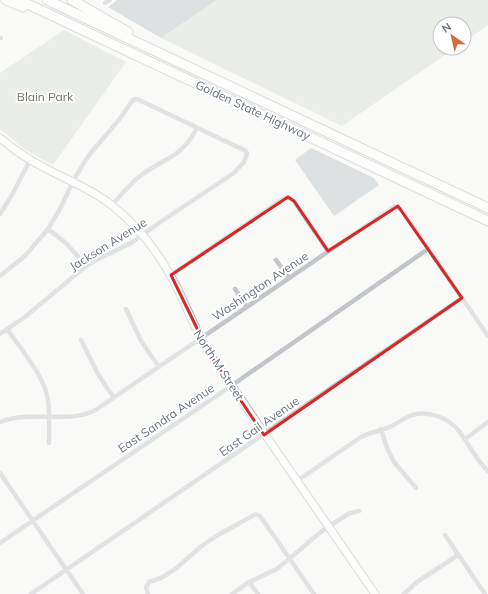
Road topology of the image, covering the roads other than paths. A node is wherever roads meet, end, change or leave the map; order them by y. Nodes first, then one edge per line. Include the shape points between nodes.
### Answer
1 (6, 0) edge
2 (19, 0) edge
3 (47, 0) edge
4 (72, 0) edge
5 (72, 25) junction
6 (150, 48) junction
7 (197, 128) junction
8 (0, 138) edge
9 (30, 160) junction
10 (73, 181) junction
11 (112, 205) junction
12 (488, 208) edge
13 (0, 214) edge
14 (488, 221) edge
15 (48, 229) junction
16 (143, 235) junction
17 (428, 249) junction
18 (328, 251) junction
19 (276, 260) dead end
20 (86, 266) junction
21 (171, 275) junction
22 (0, 276) edge
23 (289, 278) junction
24 (235, 289) dead end
25 (462, 298) junction
26 (247, 307) junction
27 (126, 309) dead end
28 (7, 329) junction
29 (0, 334) edge
30 (488, 336) edge
31 (200, 338) junction
32 (82, 340) dead end
33 (159, 367) junction
34 (231, 386) junction
35 (114, 398) junction
36 (49, 416) junction
37 (0, 421) edge
38 (488, 422) edge
39 (381, 429) junction
40 (264, 435) junction
41 (465, 439) junction
42 (49, 443) dead end
43 (488, 471) edge
44 (0, 474) edge
45 (297, 481) junction
46 (416, 488) dead end
47 (359, 511) dead end
48 (32, 521) junction
49 (328, 527) junction
50 (445, 535) dead end
51 (0, 543) edge
52 (458, 555) junction
53 (290, 559) junction
54 (66, 570) junction
55 (250, 582) junction
56 (31, 594) edge
57 (83, 594) edge
58 (148, 594) edge
59 (232, 594) edge
60 (258, 594) edge
61 (314, 594) edge
62 (375, 594) edge
63 (404, 594) edge
64 (485, 594) edge

1 - 5 highway via 64,25
2 - 5 highway, Golden State Highway
3 - 6 highway, Golden State Highway
4 - 6 highway
5 - 14 highway, Golden State Highway
6 - 12 highway, Golden State Highway
7 - 10 street via 137,99 133,100 95,147
7 - 11 street via 182,150 140,176
7 - 16 street, Jackson Avenue via 246,151 246,158 234,173
8 - 9 street, North M Street
9 - 10 street, North M Street
9 - 13 street
10 - 11 street, North M Street
10 - 15 street
11 - 16 street, North M Street
15 - 20 street via 67,244
15 - 22 street via 24,256
16 - 20 street, Jackson Avenue
16 - 21 street, North M Street
17 - 18 street, Washington Avenue via 398,206 392,207
17 - 25 street
17 - 34 street, East Sandra Avenue
18 - 21 street via 294,201 288,197
18 - 23 street, Washington Avenue
19 - 23 street
20 - 28 street, Jackson Avenue
21 - 31 street, North M Street
23 - 26 street, Washington Avenue
24 - 26 street
25 - 30 street
25 - 40 street, East Gail Avenue
26 - 31 street, Washington Avenue
27 - 33 street via 141,341
28 - 29 street, Jackson Avenue
28 - 36 street via 43,383 49,401
31 - 33 street, Washington Avenue
31 - 34 street, North M Street
32 - 35 street via 98,374
33 - 35 street, Washington Avenue
34 - 40 street, North M Street
34 - 48 street, East Sandra Avenue
35 - 36 street, Washington Avenue via 88,414 70,417
36 - 37 street, Washington Avenue via 21,416
36 - 42 street
38 - 41 street
39 - 41 street via 418,414 434,415 449,422
39 - 45 street via 361,437
39 - 46 street via 394,462
40 - 45 street, North M Street
40 - 54 street, East Gail Avenue
41 - 43 street
44 - 48 street
45 - 49 street, North M Street
47 - 49 street via 348,514
48 - 51 street, East Sandra Avenue
48 - 54 street
49 - 53 street
49 - 62 street, North M Street
50 - 52 street
52 - 63 street via 417,582
52 - 64 street
53 - 55 street via 277,569
53 - 58 street via 256,514 203,545 174,570 149,582 146,587
53 - 61 street
54 - 56 street, East Gail Avenue
54 - 57 street
55 - 59 street
55 - 60 street

